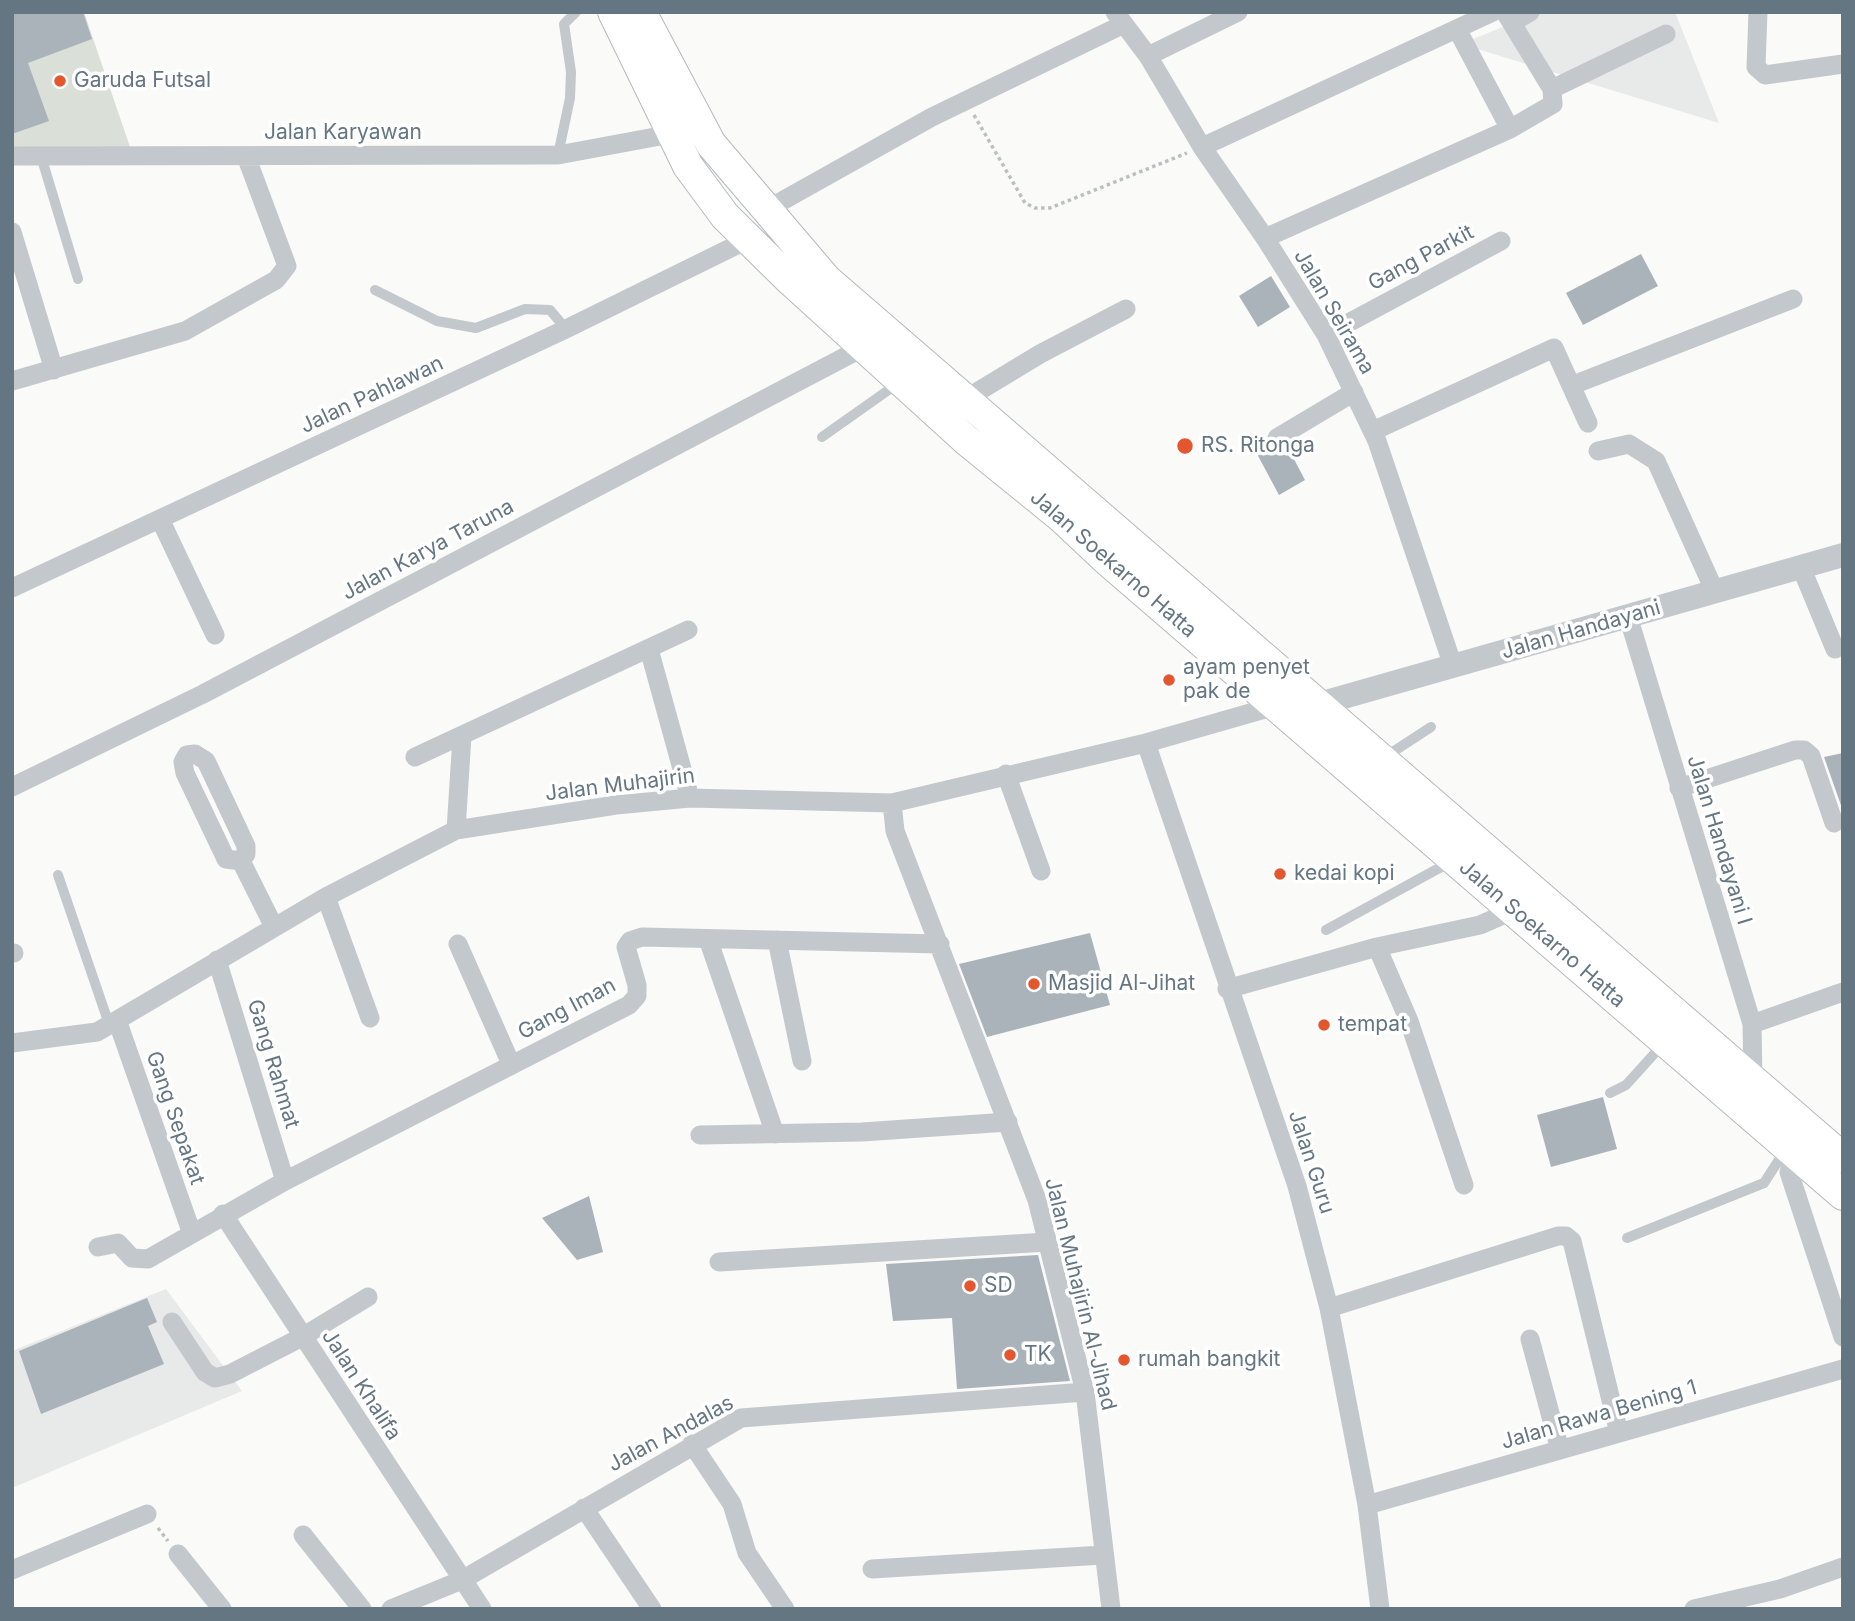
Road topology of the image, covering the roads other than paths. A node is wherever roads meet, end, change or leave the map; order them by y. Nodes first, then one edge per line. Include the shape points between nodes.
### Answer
1 (576, 12) edge
2 (613, 12) edge
3 (641, 12) edge
4 (1238, 12) edge
5 (1493, 12) edge
6 (1758, 12) edge
7 (1516, 16) edge
8 (1119, 18) edge
9 (1457, 29) junction
10 (1666, 34) dead end
11 (1148, 56) junction
12 (1843, 64) edge
13 (1552, 89) junction
14 (1510, 129) junction
15 (671, 134) junction
16 (1202, 147) junction
17 (558, 155) junction
18 (12, 156) edge
19 (41, 156) junction
20 (246, 156) junction
21 (766, 211) junction
22 (12, 232) edge
23 (1265, 238) junction
24 (749, 239) junction
25 (1501, 241) dead end
26 (78, 279) dead end
27 (375, 290) dead end
28 (1793, 299) dead end
29 (1126, 310) dead end
30 (566, 329) junction
31 (1325, 335) junction
32 (863, 348) junction
33 (54, 370) junction
34 (12, 381) edge
35 (900, 382) junction
36 (1573, 385) junction
37 (1354, 392) junction
38 (972, 419) junction
39 (1588, 423) dead end
40 (1373, 431) junction
41 (822, 437) dead end
42 (1277, 438) dead end
43 (1598, 451) dead end
44 (159, 519) junction
45 (1843, 555) edge
46 (1801, 567) junction
47 (12, 588) edge
48 (1714, 592) junction
49 (1628, 617) junction
50 (688, 630) dead end
51 (215, 635) dead end
52 (649, 649) junction
53 (1835, 649) dead end
54 (1453, 666) junction
55 (1319, 704) junction
56 (1275, 706) junction
57 (1432, 727) dead end
58 (461, 736) junction
59 (1146, 743) junction
60 (415, 757) dead end
61 (1382, 759) junction
62 (1006, 774) junction
63 (12, 787) edge
64 (1679, 788) junction
65 (690, 798) junction
66 (892, 803) junction
67 (1834, 823) dead end
68 (456, 830) junction
69 (1455, 859) junction
70 (241, 861) junction
71 (1041, 871) dead end
72 (58, 875) dead end
73 (326, 897) junction
74 (1514, 911) junction
75 (274, 927) junction
76 (1326, 930) dead end
77 (708, 939) junction
78 (777, 940) junction
79 (458, 944) dead end
80 (940, 944) junction
81 (1377, 947) junction
82 (217, 960) junction
83 (1227, 989) junction
84 (1843, 992) edge
85 (370, 1018) dead end
86 (113, 1022) junction
87 (1752, 1024) junction
88 (1666, 1040) junction
89 (12, 1043) edge
90 (802, 1061) dead end
91 (511, 1065) junction
92 (1753, 1080) junction
93 (1610, 1093) dead end
94 (1008, 1122) junction
95 (775, 1133) junction
96 (700, 1135) dead end
97 (1790, 1151) junction
98 (1843, 1158) edge
99 (285, 1181) junction
100 (1464, 1185) dead end
101 (1843, 1195) edge
102 (223, 1214) junction
103 (191, 1231) junction
104 (1628, 1238) dead end
105 (1047, 1242) junction
106 (98, 1247) dead end
107 (719, 1262) dead end
108 (368, 1297) dead end
109 (1329, 1308) junction
110 (172, 1322) dead end
111 (302, 1337) junction
112 (1843, 1337) edge
113 (1530, 1339) dead end
114 (1843, 1368) edge
115 (1086, 1392) junction
116 (1619, 1433) junction
117 (692, 1444) junction
118 (1560, 1450) junction
119 (1367, 1505) junction
120 (584, 1508) junction
121 (146, 1514) road end
122 (303, 1535) dead end
123 (178, 1554) road end
124 (1103, 1555) junction
125 (1843, 1567) edge
126 (872, 1569) dead end
127 (12, 1570) edge
128 (463, 1580) junction
129 (222, 1609) edge
130 (362, 1609) edge
131 (391, 1609) edge
132 (482, 1609) edge
133 (652, 1609) edge
134 (785, 1609) edge
135 (1111, 1609) edge
136 (1380, 1609) edge
137 (1693, 1609) edge

1 - 17 lane via 564,24 571,85
2 - 15 main road, Jalan Soekarno Hatta
3 - 21 main road, Jalan Soekarno Hatta via 699,125
4 - 11 street
5 - 9 street
6 - 12 street via 1756,67 1765,75
7 - 13 street
8 - 11 street, Jalan Seirama
8 - 21 street
9 - 14 street
9 - 16 street
10 - 13 street
11 - 16 street, Jalan Seirama
13 - 14 street via 1553,104
14 - 23 street
15 - 17 street, Jalan Karyawan
15 - 24 main road, Jalan Soekarno Hatta via 724,216
16 - 23 street, Jalan Seirama
17 - 20 street, Jalan Karyawan
18 - 19 street, Jalan Karyawan
19 - 20 street, Jalan Karyawan
19 - 26 lane
20 - 33 street via 287,266 282,274 186,331
21 - 38 main road, Jalan Soekarno Hatta via 826,279
22 - 33 street
23 - 31 street, Jalan Seirama
24 - 30 street, Jalan Pahlawan
24 - 32 main road, Jalan Soekarno Hatta
25 - 31 street, Gang Parkit
27 - 30 lane via 437,321 476,328 525,309 550,310
28 - 36 street
29 - 38 street via 1040,354
30 - 44 street, Jalan Pahlawan
31 - 37 street, Jalan Seirama
32 - 35 main road, Jalan Soekarno Hatta
32 - 63 street, Jalan Karya Taruna via 203,694
33 - 34 street
35 - 38 main road, Jalan Soekarno Hatta
35 - 41 lane
36 - 39 street
36 - 40 street via 1557,350 1550,349
37 - 40 street, Jalan Seirama
37 - 42 street
38 - 55 main road, Jalan Soekarno Hatta
38 - 56 main road, Jalan Soekarno Hatta via 1061,517
40 - 54 street, Jalan Seirama
43 - 48 street via 1629,444 1656,461
44 - 47 street, Jalan Pahlawan
44 - 51 street
45 - 46 street, Jalan Handayani
46 - 48 street, Jalan Handayani
46 - 53 street
48 - 49 street, Jalan Handayani
49 - 54 street, Jalan Handayani
49 - 64 street, Jalan Handayani I
50 - 52 street
52 - 58 street
52 - 65 street
54 - 55 street, Jalan Handayani
55 - 61 main road, Jalan Soekarno Hatta
56 - 59 street, Jalan Muhajirin
56 - 69 main road, Jalan Soekarno Hatta
57 - 61 lane
58 - 60 street
58 - 68 street
59 - 62 street, Jalan Muhajirin
59 - 83 street, Jalan Guru
61 - 92 main road, Jalan Soekarno Hatta
62 - 66 street, Jalan Muhajirin
62 - 71 street
64 - 67 street via 1804,750 1811,756
64 - 87 street, Jalan Handayani I
65 - 66 street, Jalan Muhajirin
65 - 68 street, Jalan Muhajirin
66 - 80 street, Jalan Muhajirin Al-Jihad via 895,831
68 - 73 street, Jalan Muhajirin
69 - 74 main road, Jalan Soekarno Hatta
69 - 76 lane
70 - 70 street via 226,859 186,773 183,762 187,755 206,761 246,846
70 - 75 street
72 - 86 lane
73 - 75 street, Jalan Muhajirin
73 - 85 street
74 - 81 street via 1480,925
74 - 88 main road, Jalan Soekarno Hatta
75 - 82 street, Jalan Muhajirin
77 - 78 street, Gang Iman
77 - 91 street, Gang Iman via 642,937 630,941 625,947 637,996 629,1005
77 - 95 street
78 - 80 street, Gang Iman
78 - 90 street
79 - 91 street
80 - 94 street, Jalan Muhajirin Al-Jihad
81 - 83 street
81 - 100 street via 1409,1021
82 - 86 street, Jalan Muhajirin
82 - 99 street, Gang Rahmat
83 - 109 street, Jalan Guru via 1297,1186
84 - 87 street
86 - 89 street, Jalan Muhajirin via 97,1032
86 - 103 street, Gang Sepakat
87 - 92 street, Jalan Handayani I
88 - 93 lane via 1626,1085
88 - 97 main road, Jalan Soekarno Hatta
91 - 99 street, Gang Iman
92 - 98 main road, Jalan Soekarno Hatta
94 - 95 street
94 - 105 street, Jalan Muhajirin Al-Jihad
95 - 96 street
97 - 101 main road, Jalan Soekarno Hatta
97 - 104 lane via 1764,1183
97 - 112 street via 1789,1172
99 - 102 street, Gang Iman
102 - 103 street, Gang Iman
102 - 111 street, Jalan Khalifa
103 - 106 street, Gang Iman via 148,1259 132,1258 118,1243
105 - 107 street
105 - 115 street, Jalan Muhajirin Al-Jihad
108 - 111 street
109 - 116 street via 1566,1236 1572,1241
109 - 119 street, Jalan Guru
110 - 111 street via 205,1372 215,1378
111 - 128 street, Jalan Khalifa
113 - 118 street
114 - 116 street, Jalan Rawa Bening 1
115 - 117 street, Jalan Andalas via 741,1418
115 - 124 street, Jalan Muhajirin Al-Jihad
116 - 118 street, Jalan Rawa Bening 1
117 - 120 street, Jalan Andalas
117 - 134 street via 732,1504 747,1553
118 - 119 street, Jalan Rawa Bening 1
119 - 136 street, Jalan Guru
120 - 128 street, Jalan Andalas
120 - 133 street
121 - 127 street
122 - 130 street
123 - 129 street
124 - 126 street
124 - 135 street, Jalan Muhajirin Al-Jihad
125 - 137 street via 1780,1589
128 - 131 street, Jalan Andalas
128 - 132 street, Jalan Khalifa

